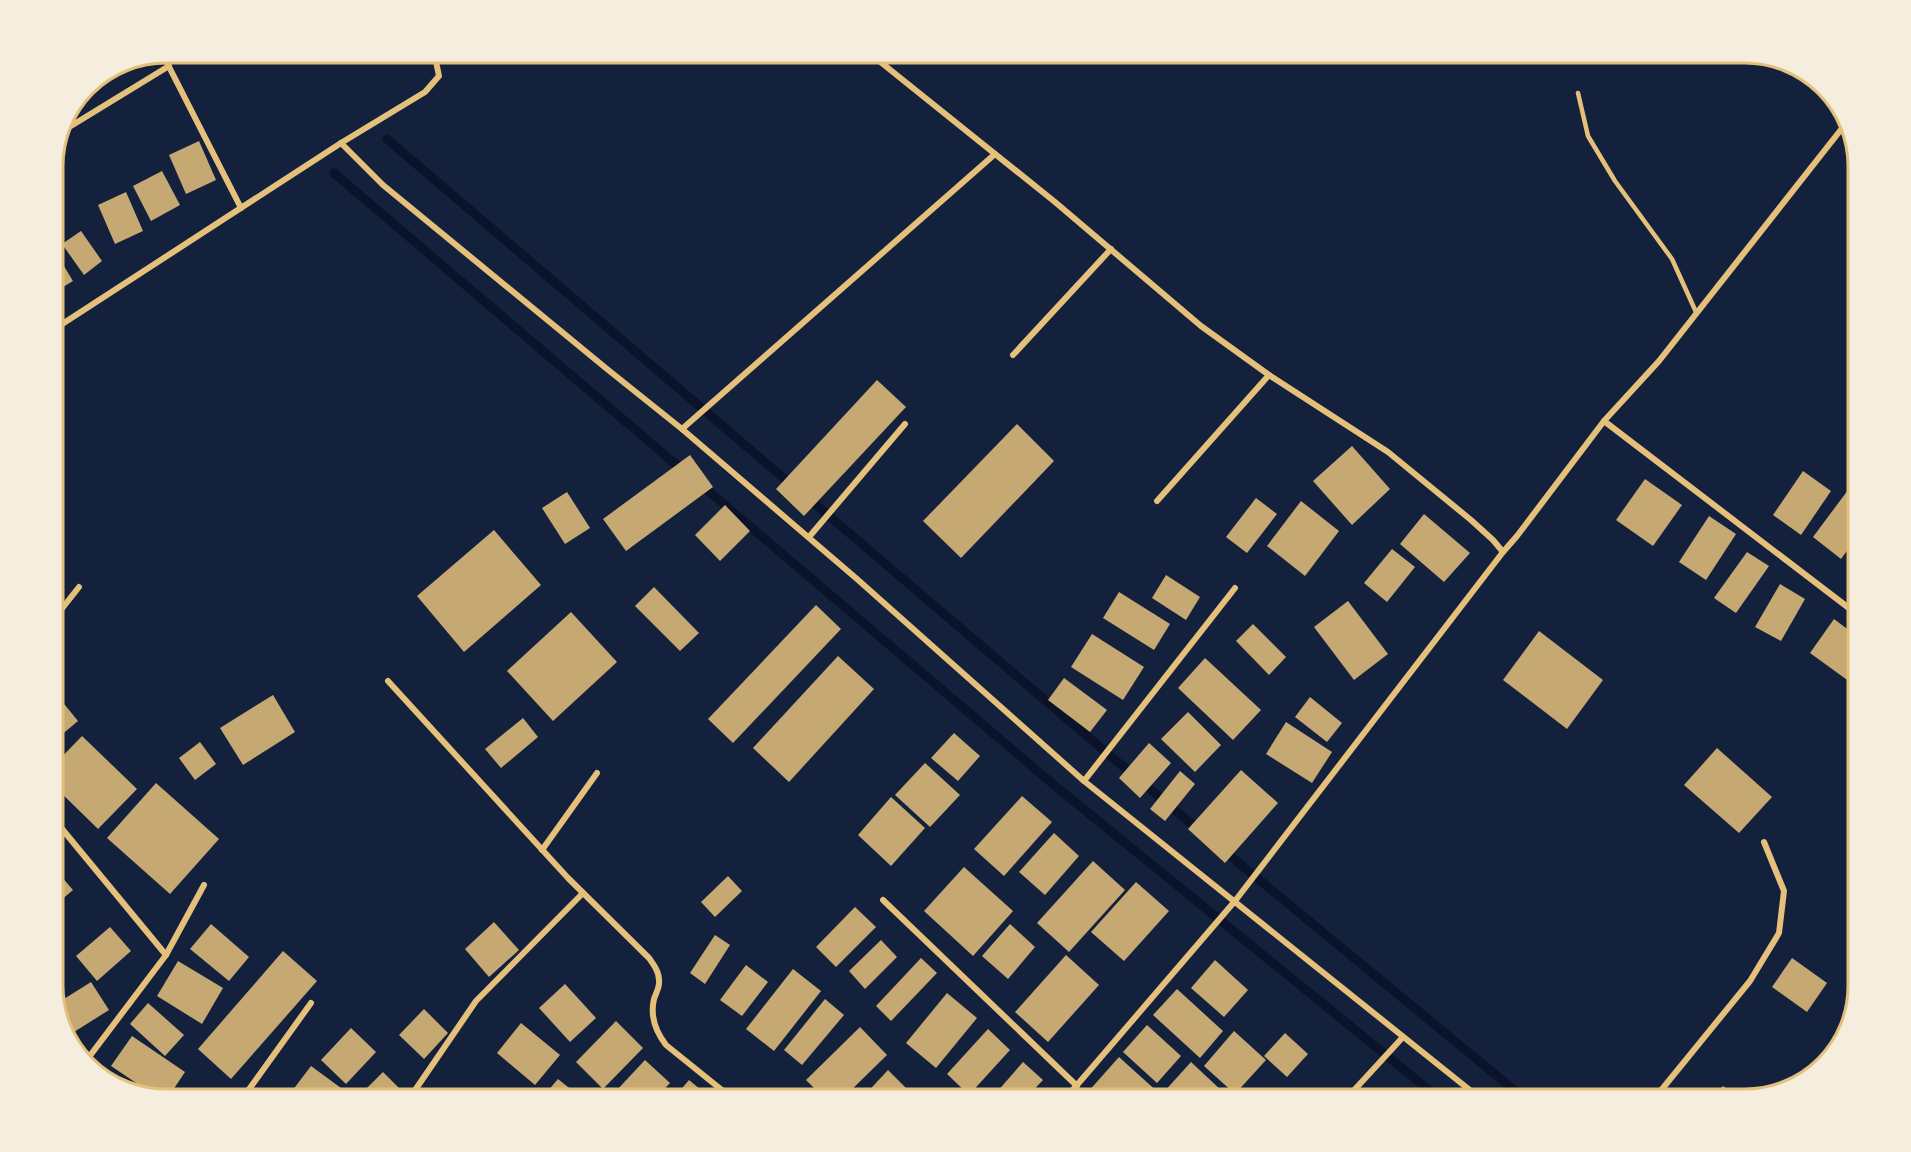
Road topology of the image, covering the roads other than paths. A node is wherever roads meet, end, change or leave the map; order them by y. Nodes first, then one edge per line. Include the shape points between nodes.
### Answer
1 (167, 63) edge
2 (436, 63) edge
3 (882, 63) edge
4 (169, 66) junction
5 (1578, 93) dead end
6 (72, 126) edge
7 (1841, 129) edge
8 (341, 143) junction
9 (995, 154) junction
10 (241, 208) junction
11 (1111, 249) junction
12 (1696, 312) junction
13 (63, 324) edge
14 (1013, 355) dead end
15 (1269, 375) junction
16 (1604, 421) junction
17 (905, 424) dead end
18 (682, 429) junction
19 (1157, 501) dead end
20 (809, 537) junction
21 (1503, 552) junction
22 (79, 587) dead end
23 (1235, 588) dead end
24 (63, 607) edge
25 (1848, 607) edge
26 (388, 681) dead end
27 (597, 773) dead end
28 (1084, 781) junction
29 (63, 830) edge
30 (1764, 842) dead end
31 (542, 850) junction
32 (204, 885) dead end
33 (583, 892) junction
34 (883, 900) dead end
35 (1235, 901) junction
36 (166, 955) junction
37 (311, 1003) dead end
38 (1403, 1037) junction
39 (90, 1056) edge
40 (1077, 1086) junction
41 (250, 1089) edge
42 (416, 1089) edge
43 (720, 1089) edge
44 (1074, 1089) edge
45 (1356, 1089) edge
46 (1467, 1089) edge
47 (1663, 1089) edge

1 - 4 street
2 - 8 street via 439,76 425,92
3 - 9 street
4 - 6 street
4 - 10 street
5 - 12 lane via 1588,136 1615,182 1672,259
7 - 12 street
8 - 10 street
8 - 18 street via 392,192
9 - 11 street
9 - 18 street
10 - 13 street
11 - 14 street
11 - 15 street via 1201,326
12 - 16 street via 1659,361
15 - 19 street
15 - 21 street via 1388,452 1472,520
16 - 21 street
16 - 25 street
17 - 20 street
18 - 20 street
20 - 28 street
21 - 35 street
22 - 24 street
23 - 28 street
26 - 31 street
27 - 31 street
28 - 35 street
29 - 36 street
30 - 47 street via 1784,891 1779,933 1750,981
31 - 33 street
32 - 36 street
33 - 42 street via 476,1001
33 - 43 street via 657,970 660,982 653,1018 659,1036
34 - 40 street
35 - 38 street
35 - 40 street
36 - 39 street
37 - 41 street
38 - 45 street
38 - 46 street
40 - 44 street

